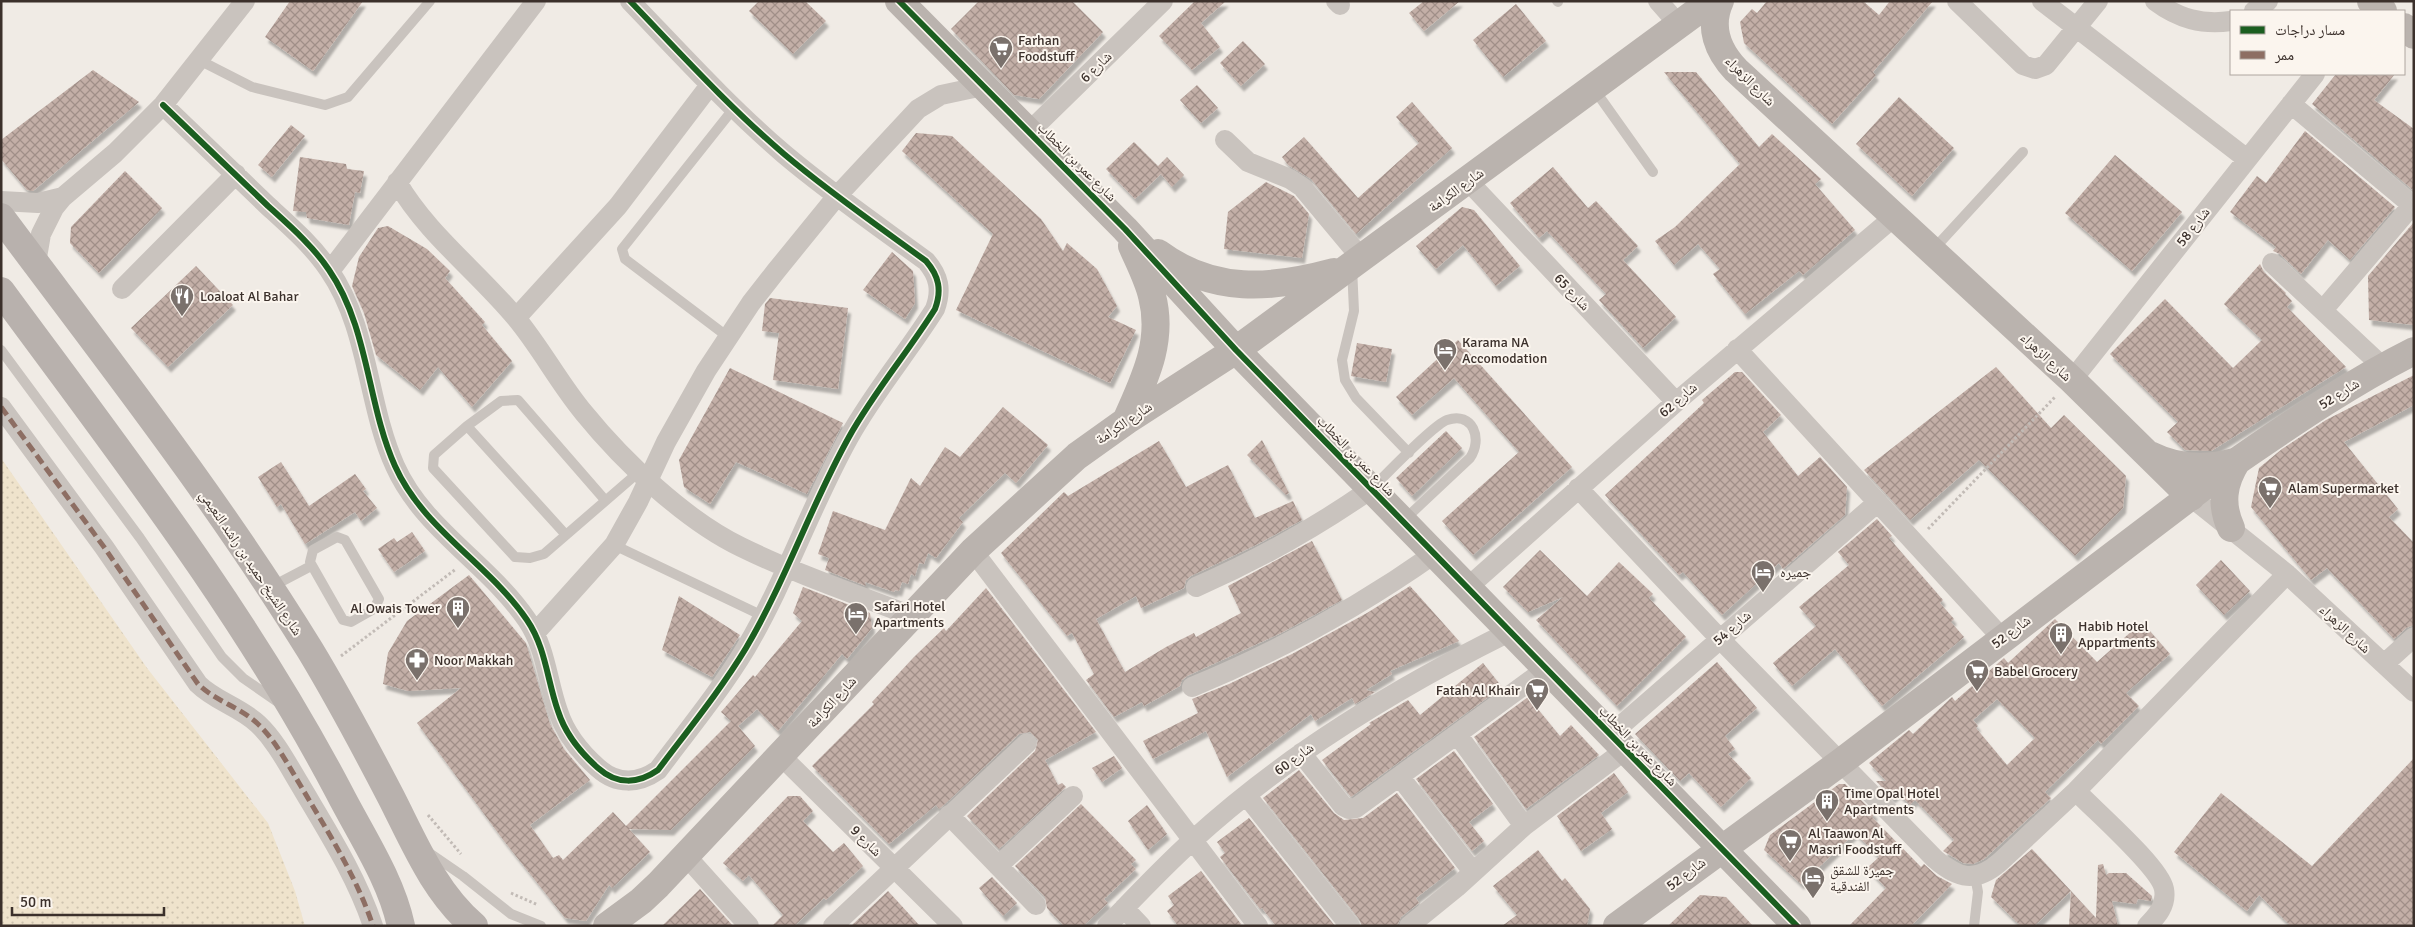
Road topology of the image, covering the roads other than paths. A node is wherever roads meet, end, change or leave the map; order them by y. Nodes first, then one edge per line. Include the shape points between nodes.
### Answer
1 (245, 1) edge
2 (430, 1) edge
3 (536, 1) edge
4 (630, 1) edge
5 (899, 1) edge
6 (1163, 1) edge
7 (1658, 1) edge
8 (1711, 1) edge
9 (1720, 1) edge
10 (1957, 1) edge
11 (2042, 1) edge
12 (2098, 1) edge
13 (2155, 1) edge
14 (2268, 1) edge
15 (2255, 10) edge
16 (2230, 21) edge
17 (1680, 26) junction
18 (2077, 28) junction
19 (199, 60) junction
20 (2314, 75) edge
21 (710, 85) junction
22 (983, 86) junction
23 (1594, 89) junction
24 (2291, 104) junction
25 (163, 105) junction
26 (734, 108) junction
27 (1029, 132) junction
28 (1225, 140) dead end
29 (2023, 152) dead end
30 (2247, 159) junction
31 (1653, 172) dead end
32 (236, 174) junction
33 (397, 182) junction
34 (1468, 182) junction
35 (838, 196) junction
36 (63, 197) junction
37 (1, 201) edge
38 (2413, 204) edge
39 (1, 217) edge
40 (1894, 217) junction
41 (1125, 229) junction
42 (1932, 252) junction
43 (36, 263) junction
44 (1357, 263) junction
45 (2272, 263) dead end
46 (330, 271) junction
47 (122, 289) dead end
48 (1, 291) edge
49 (2323, 310) junction
50 (516, 318) junction
51 (728, 337) junction
52 (1737, 349) junction
53 (1, 350) edge
54 (1236, 350) junction
55 (2414, 351) edge
56 (2383, 367) junction
57 (2072, 380) junction
58 (1676, 402) junction
59 (1, 407) edge
60 (1126, 421) junction
61 (467, 426) junction
62 (1409, 453) junction
63 (2144, 453) junction
64 (2236, 461) junction
65 (644, 475) junction
66 (1578, 488) junction
67 (1371, 489) junction
68 (2191, 497) junction
69 (605, 500) junction
70 (1878, 502) junction
71 (1403, 522) junction
72 (2231, 528) junction
73 (566, 535) junction
74 (614, 545) junction
75 (973, 551) junction
76 (1434, 554) junction
77 (311, 566) junction
78 (787, 568) junction
79 (2287, 574) junction
80 (270, 587) junction
81 (1196, 587) dead end
82 (1466, 588) junction
83 (763, 616) junction
84 (912, 616) junction
85 (1509, 632) junction
86 (535, 633) junction
87 (2414, 637) edge
88 (2002, 638) junction
89 (1720, 639) junction
90 (2384, 664) junction
91 (1546, 669) junction
92 (1192, 687) dead end
93 (2414, 692) edge
94 (296, 714) junction
95 (1457, 734) junction
96 (1617, 742) junction
97 (1027, 743) dead end
98 (1301, 754) junction
99 (781, 756) junction
100 (1841, 762) junction
101 (1400, 777) junction
102 (2076, 791) junction
103 (1246, 795) junction
104 (1072, 796) dead end
105 (949, 815) junction
106 (1524, 826) junction
107 (1192, 840) junction
108 (415, 843) junction
109 (1720, 848) junction
110 (686, 856) junction
111 (998, 866) junction
112 (893, 868) junction
113 (1473, 872) junction
114 (1975, 876) junction
115 (1036, 905) dead end
116 (1124, 908) junction
117 (2154, 923) edge
118 (373, 926) edge
119 (401, 926) edge
120 (474, 926) edge
121 (541, 926) edge
122 (607, 926) edge
123 (749, 926) edge
124 (833, 926) edge
125 (952, 926) edge
126 (1107, 926) edge
127 (1141, 926) edge
128 (1258, 926) edge
129 (1350, 926) edge
130 (1409, 926) edge
131 (1617, 926) edge
132 (1797, 926) edge
133 (1974, 926) edge

1 - 19 street
2 - 19 lane via 348,97 325,105 252,87
3 - 33 street
4 - 21 street
5 - 22 main road, شارع عمر بن الخطاب
6 - 27 street, شارع 6
7 - 17 street
8 - 17 main road, شارع الكرامة
9 - 40 main road, شارع الزهراء via 1715,33 1726,60
10 - 18 street via 2024,64 2035,69 2046,64
11 - 18 street
12 - 18 street
13 - 16 street via 2175,15 2194,22
14 - 15 street
17 - 23 main road, شارع الكرامة
18 - 30 street
19 - 25 street
20 - 24 street, شارع 58
21 - 26 street
21 - 50 street via 618,206
22 - 27 main road, شارع عمر بن الخطاب
22 - 35 street via 941,95 918,109
23 - 31 lane
23 - 34 main road, شارع الكرامة
24 - 30 street, شارع 58
24 - 38 street
25 - 32 street
25 - 36 street via 115,153
26 - 35 street via 784,154
26 - 51 lane via 622,249 625,259
27 - 41 main road, شارع عمر بن الخطاب
28 - 44 street via 1248,162 1302,186
29 - 42 lane
30 - 57 street, شارع 58
32 - 46 street via 309,245
32 - 47 street
33 - 46 street
33 - 50 street via 420,214
34 - 44 main road, شارع الكرامة
34 - 58 street, شارع 65
35 - 51 street via 776,271
35 - 78 street via 926,261 937,278 939,299 930,318 850,436
36 - 37 street via 38,203
36 - 43 street via 41,234
38 - 49 street
39 - 43 main road, شارع الشيخ حميد بن راشد النعيمي
40 - 42 main road, شارع الزهراء
40 - 52 street, شارع 62
41 - 44 main road via 1181,267 1243,286 1287,284
41 - 54 main road, شارع عمر بن الخطاب
41 - 60 main road via 1152,294 1156,315 1156,336 1147,370
42 - 57 main road, شارع الزهراء
43 - 80 main road, شارع الشيخ حميد بن راشد النعيمي via 184,463
44 - 54 main road, شارع الكرامة
44 - 62 lane via 1354,311 1342,360 1345,380 1356,398
45 - 49 street
46 - 86 street via 354,321 395,466 419,505 517,607
48 - 94 main road via 191,551
49 - 56 street
50 - 65 street via 584,413
51 - 65 street
52 - 58 street, شارع 62
52 - 70 street
53 - 94 lane via 140,538 222,657 243,678
54 - 60 main road, شارع الكرامة
54 - 67 main road, شارع عمر بن الخطاب
55 - 56 main road, شارع 52
56 - 64 main road, شارع 52
57 - 63 main road, شارع الزهراء
58 - 66 street, شارع 62
59 - 118 street via 110,555 198,684 211,695 248,714 270,738 358,887
60 - 75 main road, شارع الكرامة via 1077,456
61 - 69 lane via 501,401 518,400
61 - 73 lane
61 - 73 lane via 434,455 433,468 515,557 530,558 544,554
62 - 67 lane
62 - 71 lane via 1445,421 1463,420 1476,432 1476,450 1470,458
63 - 64 main road via 2174,465 2190,467 2206,468
63 - 68 main road, شارع الزهراء
64 - 68 main road, شارع 52
64 - 72 main road via 2224,495 2226,517
65 - 69 lane
65 - 74 street
65 - 78 street via 718,534
66 - 82 street, شارع 62
66 - 89 street
67 - 71 main road, شارع عمر بن الخطاب
67 - 81 street via 1276,550
68 - 72 street, شارع الزهراء
68 - 88 main road, شارع 52
69 - 73 lane
70 - 88 street
70 - 89 street, شارع 54
71 - 76 main road, شارع عمر بن الخطاب
72 - 79 street, شارع الزهراء
74 - 83 lane
74 - 86 street
75 - 84 main road, شارع الكرامة
75 - 107 street
76 - 82 main road, شارع عمر بن الخطاب
76 - 92 street via 1367,600 1295,641
77 - 77 lane via 313,550 337,537 343,538 377,591 379,599 376,606 352,622 343,620
77 - 80 lane
78 - 83 street
78 - 84 street
79 - 90 street, شارع الزهراء
79 - 102 street
80 - 108 main road, شارع الشيخ حميد بن راشد النعيمي via 348,717
82 - 85 main road, شارع عمر بن الخطاب
83 - 86 street via 728,677 658,770 634,782 608,776 572,739 558,712 547,665
84 - 99 main road, شارع الكرامة
85 - 91 main road, شارع عمر بن الخطاب
85 - 98 street, شارع 60 via 1397,691
87 - 90 street
88 - 100 main road, شارع 52
89 - 96 street, شارع 54
89 - 100 street
90 - 93 street, شارع الزهراء
91 - 95 street
91 - 96 main road, شارع عمر بن الخطاب
94 - 119 main road via 382,874
95 - 101 street
95 - 106 street
96 - 106 street, شارع 54
96 - 109 main road, شارع عمر بن الخطاب
97 - 105 street
98 - 101 street via 1343,806 1350,809 1362,805
98 - 103 street, شارع 60
99 - 110 main road, شارع الكرامة
99 - 112 street, شارع 9
100 - 109 main road, شارع 52
100 - 114 street via 1947,869 1960,875
101 - 113 street
102 - 114 street via 1989,872
102 - 117 street via 2161,879 2164,900
103 - 107 street, شارع 60
103 - 129 street
104 - 111 street
105 - 111 street
105 - 112 street
106 - 113 street, شارع 54
107 - 116 street, شارع 60
107 - 128 street
108 - 120 main road, شارع الشيخ حميد بن راشد النعيمي via 451,903
108 - 121 lane via 504,909
109 - 131 main road, شارع 52
109 - 132 main road, شارع عمر بن الخطاب
110 - 122 main road, شارع الكرامة via 641,901
110 - 123 street
111 - 115 street
112 - 124 street
112 - 125 street, شارع 9
113 - 130 street, شارع 54
114 - 133 lane via 1978,892
116 - 126 street, شارع 60
116 - 127 street

